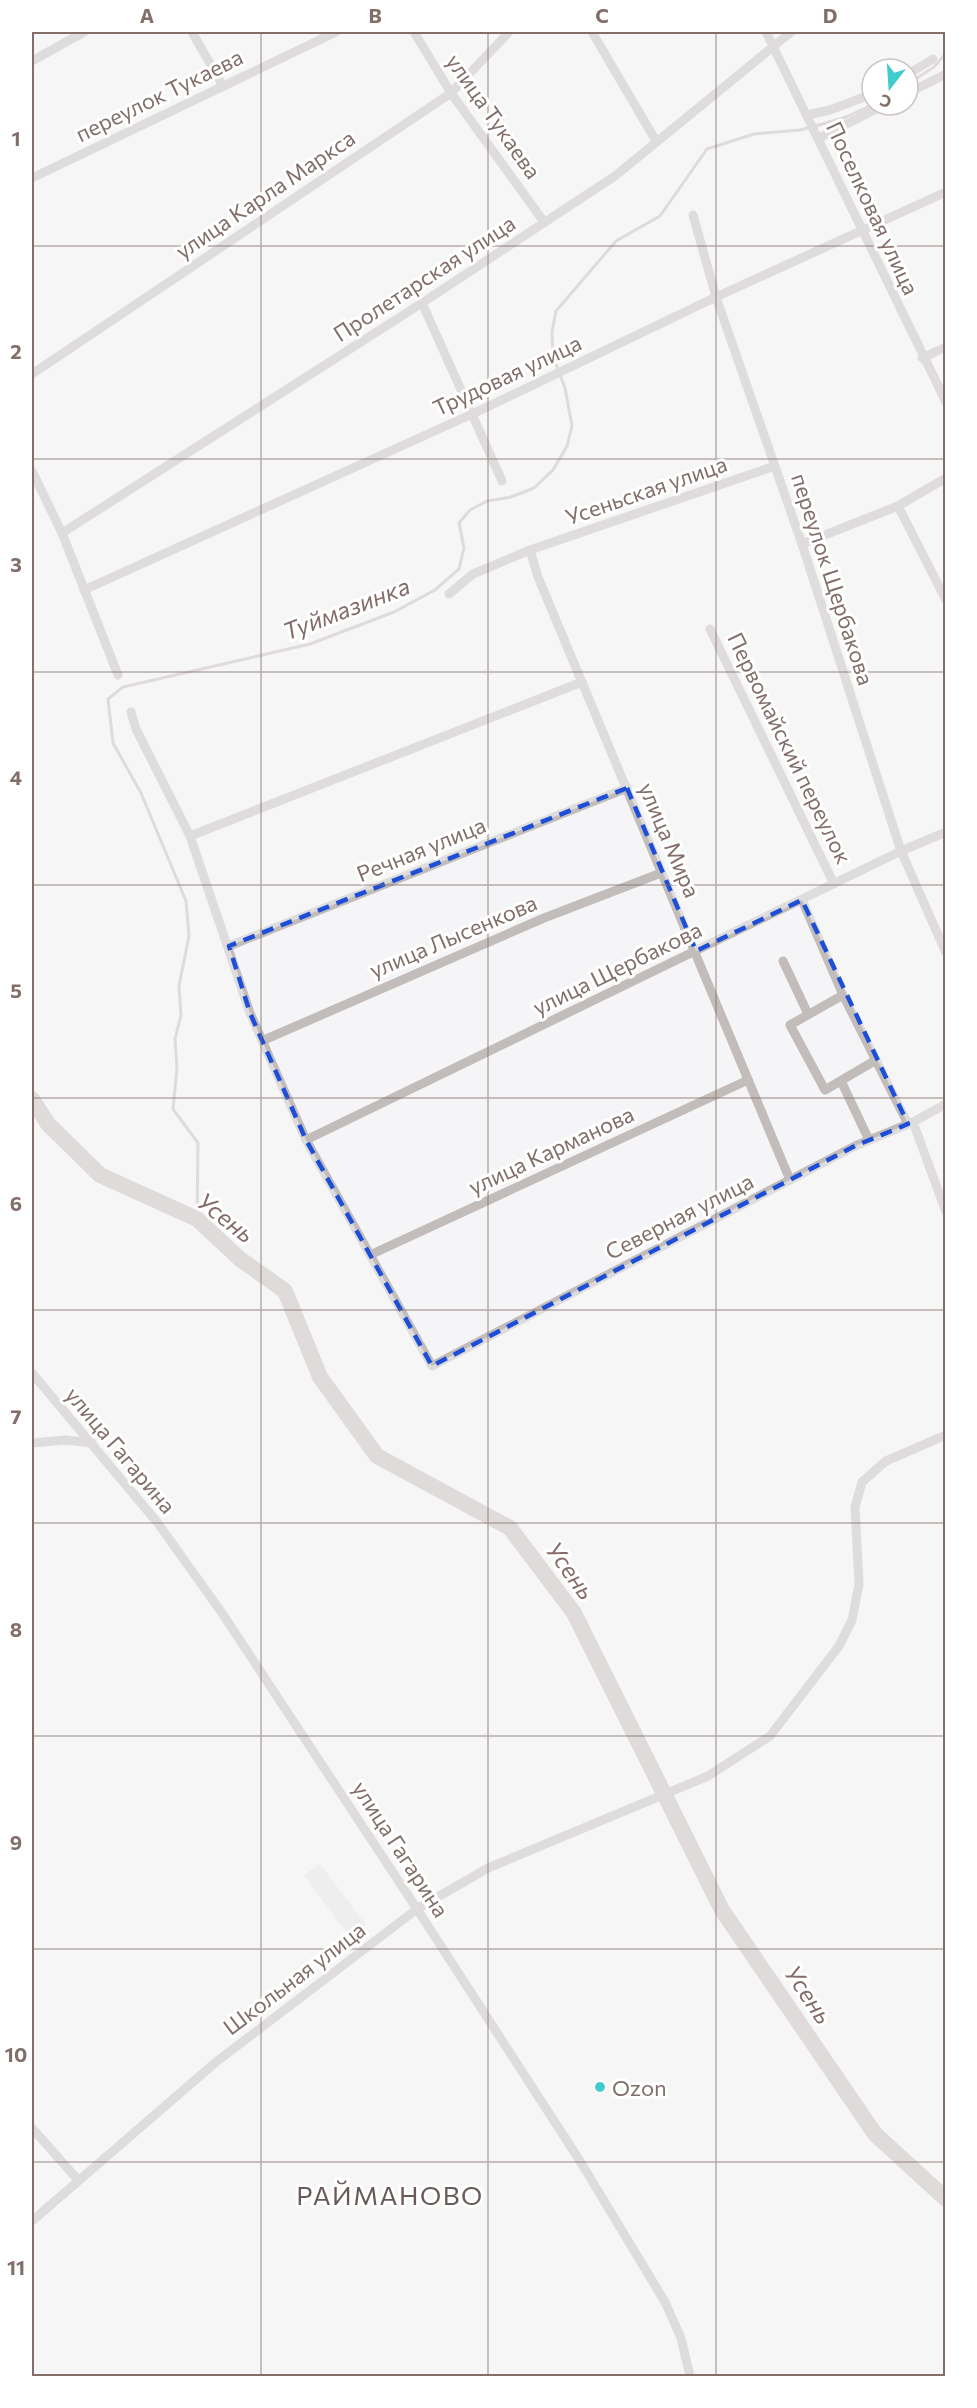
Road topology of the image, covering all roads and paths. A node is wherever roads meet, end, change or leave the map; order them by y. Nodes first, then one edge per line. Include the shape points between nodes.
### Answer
1 (84, 32) edge
2 (192, 32) edge
3 (336, 32) edge
4 (414, 32) edge
5 (509, 32) edge
6 (592, 32) edge
7 (766, 32) edge
8 (790, 32) edge
9 (774, 45) junction
10 (933, 59) dead end
11 (32, 61) edge
12 (920, 67) edge
13 (945, 74) edge
14 (223, 86) junction
15 (920, 87) edge
16 (451, 93) junction
17 (860, 99) edge
18 (860, 112) edge
19 (813, 126) junction
20 (656, 141) junction
21 (32, 178) edge
22 (945, 192) edge
23 (693, 215) dead end
24 (544, 222) junction
25 (863, 230) junction
26 (716, 297) junction
27 (422, 303) junction
28 (945, 347) edge
29 (922, 358) junction
30 (32, 374) edge
31 (945, 402) edge
32 (472, 414) junction
33 (775, 466) junction
34 (32, 471) edge
35 (945, 478) edge
36 (502, 480) dead end
37 (898, 506) junction
38 (62, 533) junction
39 (802, 544) junction
40 (530, 550) junction
41 (84, 590) junction
42 (449, 594) dead end
43 (945, 600) edge
44 (710, 628) dead end
45 (118, 675) dead end
46 (582, 682) junction
47 (131, 712) dead end
48 (627, 788) junction
49 (945, 832) edge
50 (190, 836) junction
51 (901, 852) junction
52 (661, 873) junction
53 (834, 884) junction
54 (802, 900) junction
55 (229, 946) junction
56 (696, 951) junction
57 (945, 953) edge
58 (783, 961) dead end
59 (843, 995) junction
60 (808, 1014) junction
61 (264, 1040) junction
62 (876, 1060) junction
63 (748, 1080) junction
64 (841, 1081) junction
65 (945, 1104) edge
66 (910, 1123) junction
67 (306, 1140) junction
68 (870, 1140) junction
69 (790, 1180) junction
70 (945, 1212) edge
71 (370, 1256) junction
72 (32, 1373) edge
73 (945, 1435) edge
74 (32, 1443) edge
75 (92, 1443) junction
76 (417, 1908) junction
77 (32, 2128) edge
78 (78, 2180) junction
79 (32, 2222) edge
80 (690, 2376) edge

1 - 11 street
2 - 14 street
3 - 14 street, переулок Тукаева
4 - 16 street, улица Тукаева
5 - 16 street, улица Карла Маркса
6 - 20 street
7 - 9 street, Поселковая улица
8 - 9 street, Пролетарская улица
9 - 19 street, Поселковая улица
9 - 20 street, Пролетарская улица
10 - 12 street
13 - 15 street
14 - 21 street, переулок Тукаева
16 - 24 street, улица Тукаева
16 - 30 street, улица Карла Маркса
17 - 19 street via 830,110
18 - 19 street
19 - 25 street, Поселковая улица
20 - 24 street, Пролетарская улица via 615,176
22 - 25 street, Трудовая улица
23 - 26 street, переулок Щербакова
24 - 27 street, Пролетарская улица
25 - 26 street, Трудовая улица
25 - 29 street, Поселковая улица
26 - 32 street, Трудовая улица
26 - 33 street, переулок Щербакова
27 - 32 street
27 - 38 street, Пролетарская улица
28 - 29 street
29 - 31 street, Поселковая улица
32 - 36 street
32 - 41 street, Трудовая улица
33 - 39 street, переулок Щербакова
33 - 40 street, Усеньская улица
34 - 38 street
35 - 37 street
37 - 39 street
37 - 43 street
38 - 41 street
39 - 51 street, переулок Щербакова
40 - 42 street, Усеньская улица via 473,574
40 - 46 street, улица Мира
41 - 45 street
44 - 53 street, Первомайский переулок
46 - 48 street, улица Мира
46 - 50 street
47 - 50 street
48 - 52 street, улица Мира
48 - 55 street, Речная улица
49 - 51 street, улица Щербакова
50 - 55 street
51 - 53 street, улица Щербакова
51 - 57 street, переулок Щербакова
52 - 56 street, улица Мира
52 - 61 street, улица Лысенкова via 544,918
53 - 54 street, улица Щербакова
54 - 56 street, улица Щербакова
54 - 59 street
55 - 61 street via 250,1013
56 - 63 street, улица Мира
56 - 67 street, улица Щербакова
58 - 60 street
59 - 60 street
59 - 62 street
60 - 64 street via 790,1025 825,1090
61 - 67 street
62 - 64 street
62 - 66 street
63 - 69 street, улица Мира
63 - 71 street, улица Карманова
64 - 68 street
65 - 66 street, Северная улица
66 - 68 street, Северная улица
66 - 70 street
67 - 71 street
68 - 69 street, Северная улица
69 - 71 street, Северная улица via 432,1366
72 - 75 street, улица Гагарина
73 - 76 street, Школьная улица via 886,1461 862,1482 855,1507 859,1584 852,1620 839,1646 770,1736 708,1776 488,1868
74 - 75 street
75 - 76 street, улица Гагарина via 157,1522 222,1613
76 - 78 street, Школьная улица via 216,2062
76 - 80 street, улица Гагарина via 580,2161 665,2302 681,2338
77 - 78 street
78 - 79 street, Школьная улица

